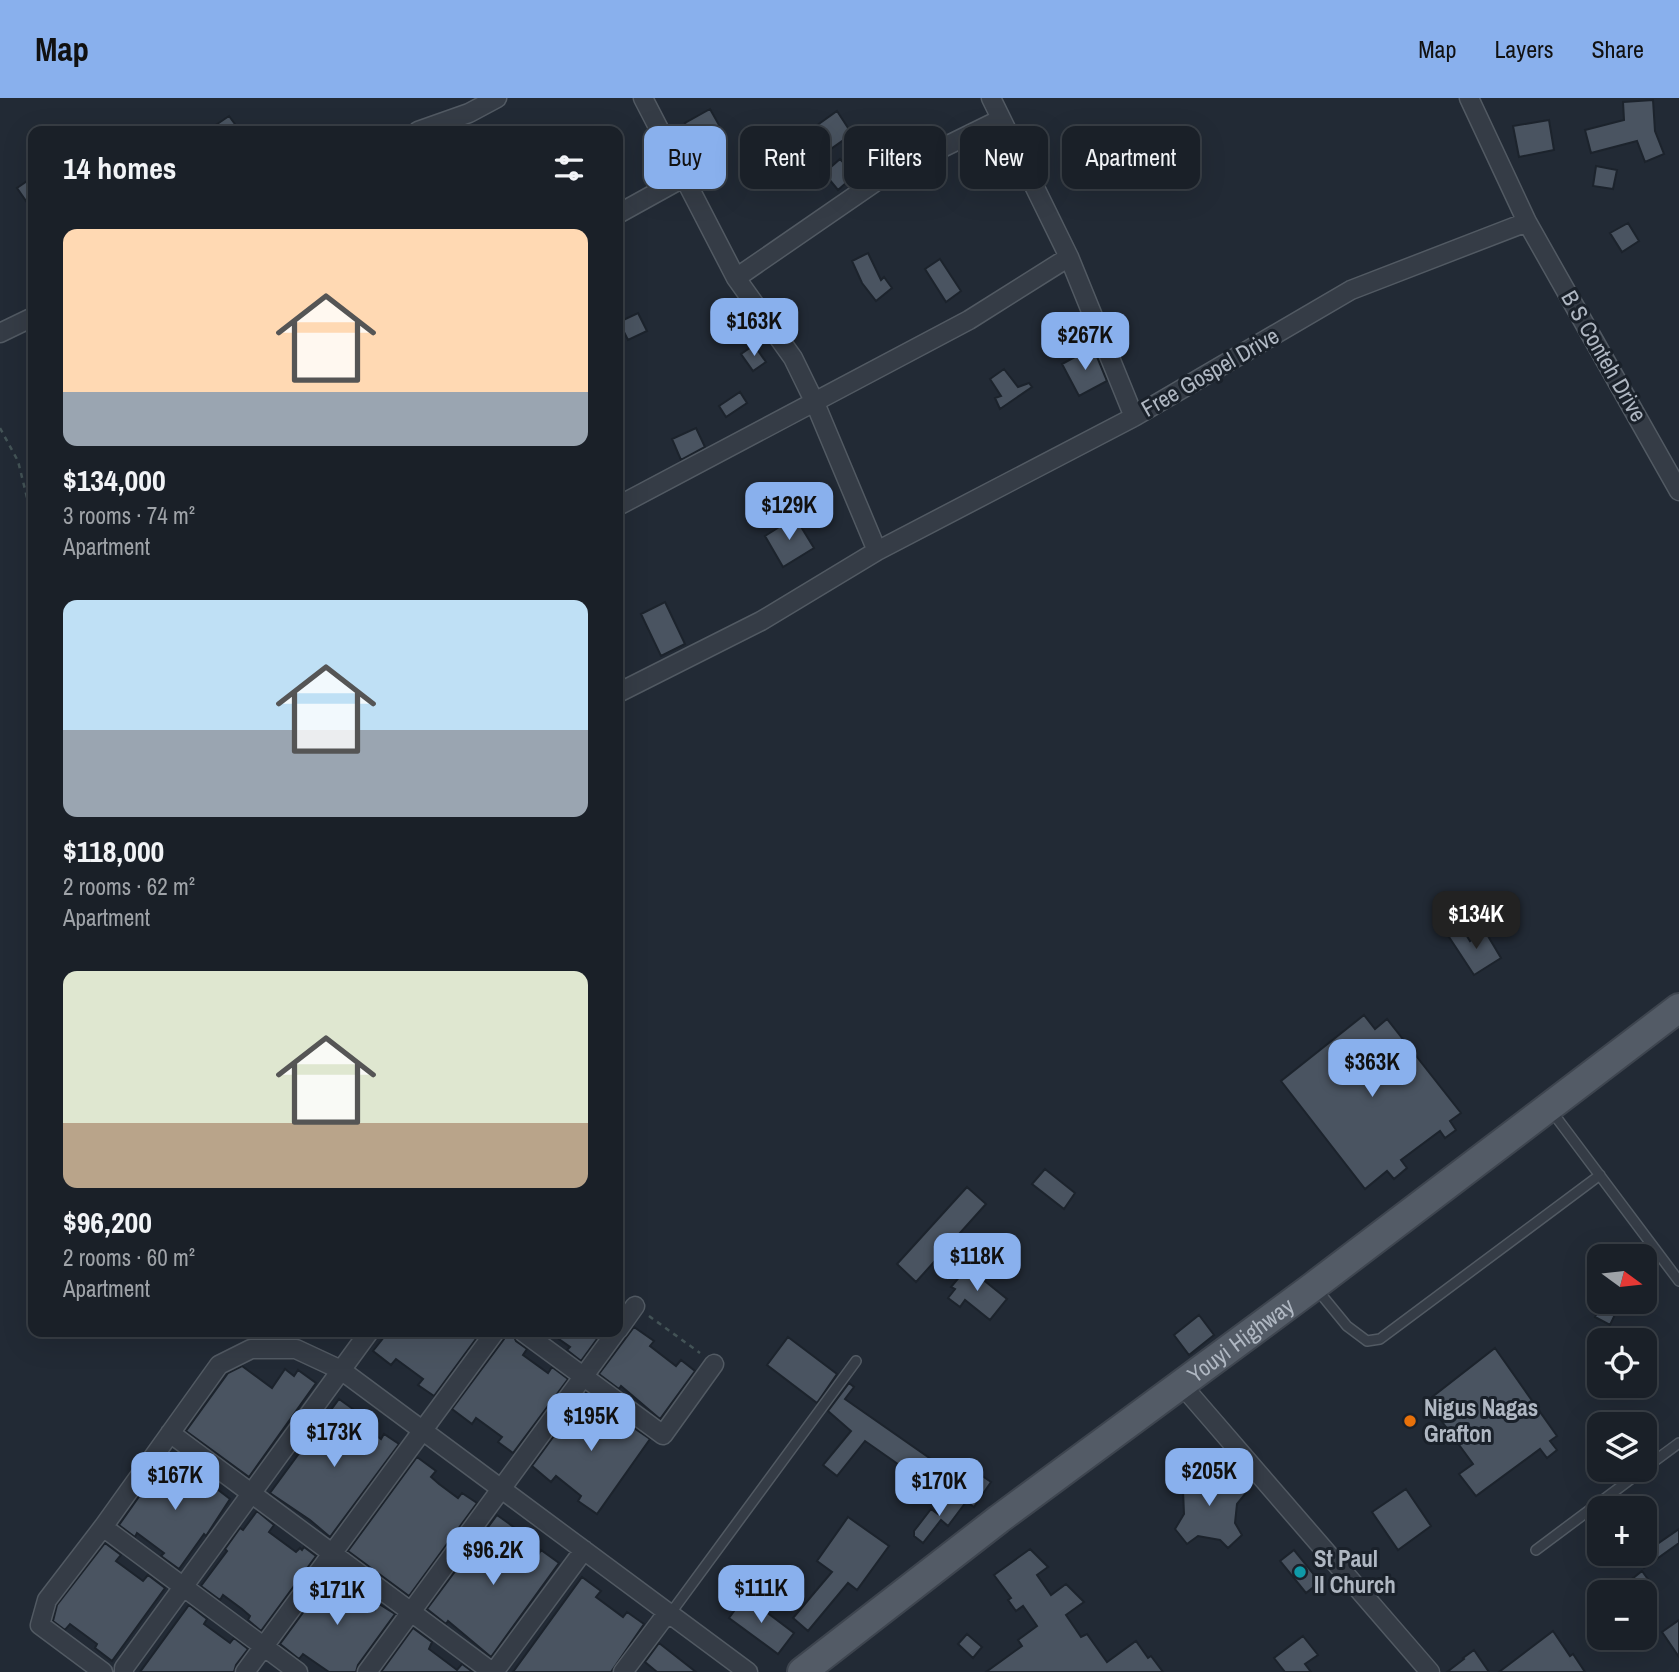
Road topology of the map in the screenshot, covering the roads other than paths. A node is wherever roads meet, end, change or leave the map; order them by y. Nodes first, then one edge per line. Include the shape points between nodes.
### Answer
1 (496, 98) edge
2 (643, 98) edge
3 (991, 98) edge
4 (1469, 98) edge
5 (1001, 119) junction
6 (432, 126) edge
7 (657, 126) edge
8 (663, 189) edge
9 (689, 189) edge
10 (623, 211) edge
11 (1527, 222) junction
12 (1069, 257) junction
13 (736, 278) junction
14 (28, 319) edge
15 (0, 333) edge
16 (815, 402) junction
17 (1134, 417) junction
18 (1679, 491) edge
19 (623, 503) edge
20 (877, 551) junction
21 (623, 691) edge
22 (1679, 1009) edge
23 (1549, 1108) junction
24 (1600, 1175) junction
25 (1679, 1281) edge
26 (1314, 1286) junction
27 (635, 1306) road end
28 (623, 1323) edge
29 (365, 1337) edge
30 (491, 1337) edge
31 (530, 1337) edge
32 (613, 1337) edge
33 (856, 1362) dead end
34 (714, 1364) road end
35 (341, 1370) junction
36 (584, 1377) junction
37 (1181, 1384) junction
38 (423, 1430) junction
39 (170, 1433) junction
40 (1679, 1443) edge
41 (1657, 1459) edge
42 (1627, 1482) edge
43 (502, 1489) junction
44 (251, 1493) junction
45 (103, 1527) junction
46 (584, 1550) junction
47 (1536, 1550) dead end
48 (332, 1554) junction
49 (183, 1586) junction
50 (411, 1612) junction
51 (669, 1613) junction
52 (264, 1647) junction
53 (103, 1672) edge
54 (124, 1672) edge
55 (245, 1672) edge
56 (298, 1672) edge
57 (367, 1672) edge
58 (493, 1672) edge
59 (624, 1672) edge
60 (748, 1672) edge
61 (802, 1672) edge
62 (1430, 1672) edge

1 - 6 street
2 - 7 street
3 - 5 street, Free Gospel Drive
4 - 11 street, B S Conteh Drive
5 - 12 street, Free Gospel Drive
5 - 13 street via 881,178
8 - 10 street
9 - 13 street
11 - 17 street, Free Gospel Drive via 1350,290
11 - 18 street, B S Conteh Drive
12 - 16 street via 969,320
12 - 17 street, Free Gospel Drive
13 - 16 street via 793,358
14 - 15 street
16 - 19 street
16 - 20 street
17 - 20 street
20 - 21 street via 761,621
22 - 23 main road, Youyi Highway
23 - 24 lane
23 - 26 main road, Youyi Highway
24 - 25 lane
24 - 26 lane via 1380,1339 1367,1341 1347,1326
26 - 37 main road, Youyi Highway
27 - 28 street
29 - 35 street
30 - 38 street
31 - 36 street
32 - 36 street
33 - 51 lane
34 - 36 street via 663,1435
35 - 38 street
35 - 39 street via 296,1349 251,1349 219,1365
35 - 44 street
36 - 43 street
37 - 61 main road, Youyi Highway
37 - 62 street
38 - 43 street
38 - 48 street
39 - 44 street
39 - 45 street
40 - 41 lane
42 - 47 lane
43 - 46 street
43 - 50 street
44 - 48 street
44 - 49 street
45 - 49 street
45 - 53 street via 47,1600 40,1625
46 - 51 street
46 - 58 street
48 - 50 street
48 - 52 street
49 - 52 street
49 - 54 street
50 - 57 street
50 - 58 street
51 - 59 street
51 - 60 street
52 - 55 street
52 - 56 street

